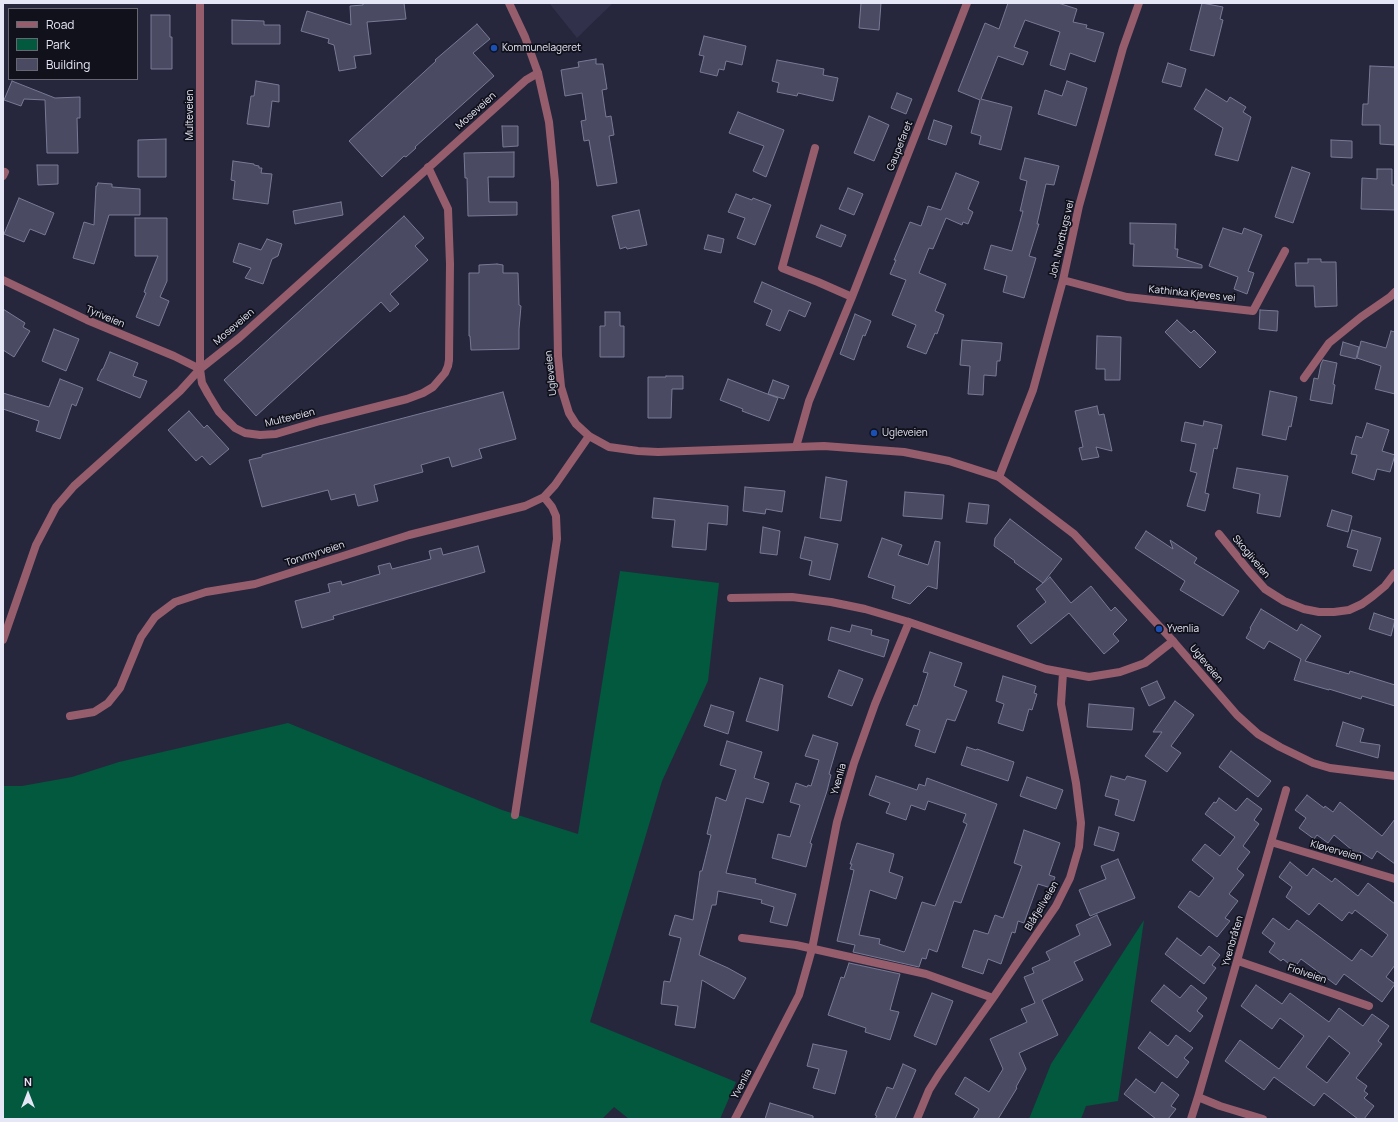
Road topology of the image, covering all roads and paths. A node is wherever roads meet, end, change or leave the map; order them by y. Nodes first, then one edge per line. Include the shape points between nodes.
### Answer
1 (200, 3) edge
2 (508, 3) edge
3 (967, 3) edge
4 (1140, 3) edge
5 (538, 73) junction
6 (815, 148) dead end
7 (428, 167) junction
8 (1285, 251) dead end
9 (3, 280) edge
10 (1063, 280) junction
11 (1395, 292) edge
12 (852, 297) junction
13 (200, 369) junction
14 (1304, 378) dead end
15 (590, 436) junction
16 (796, 447) junction
17 (999, 477) junction
18 (544, 497) junction
19 (1218, 534) dead end
20 (1395, 573) edge
21 (731, 598) dead end
22 (908, 622) junction
23 (3, 640) edge
24 (1173, 640) junction
25 (1063, 673) junction
26 (70, 716) dead end
27 (1395, 776) edge
28 (1286, 790) dead end
29 (515, 815) dead end
30 (1271, 842) junction
31 (1395, 878) edge
32 (742, 938) dead end
33 (812, 949) junction
34 (1238, 961) junction
35 (993, 998) junction
36 (1369, 1006) dead end
37 (1198, 1097) junction
38 (735, 1119) edge
39 (916, 1119) edge
40 (1191, 1119) edge
41 (1263, 1119) edge

1 - 13 street, Multeveien
2 - 5 street, Ugleveien via 525,37
3 - 12 street, Gaupefaret
4 - 10 street, Joh. Nordtugs vei via 1123,48 1079,206
5 - 7 street, Moseveien via 526,80
5 - 15 street, Ugleveien via 549,122 555,182 558,356 561,387 569,413 576,424
6 - 12 street via 782,268
7 - 13 street, Moseveien via 239,338
7 - 13 street, Multeveien via 448,209 450,264 449,360 445,373 433,387 406,399 276,434 260,435 245,433 228,422 202,383
8 - 10 street, Kathinka Kjeves vei via 1253,311 1127,297
9 - 13 street, Tyriveien
10 - 17 street, Joh. Nordtugs vei via 1033,390
11 - 14 street via 1329,342
12 - 16 street, Gaupefaret via 808,401
13 - 23 street, Moseveien via 180,391 74,486 56,507 36,545
15 - 16 street, Ugleveien via 609,447 638,451
15 - 18 street, Torvmyrveien
16 - 17 street, Ugleveien via 851,447 904,452 949,461
17 - 24 street, Ugleveien via 1074,534
18 - 26 street, Torvmyrveien via 525,506 409,535 255,584 206,592 175,602 155,617 140,637 120,688 108,703 94,712
18 - 29 street via 556,516 557,539
19 - 20 street, Skogliveien via 1266,589 1284,601 1304,609 1319,612 1349,610 1362,604 1385,586
21 - 22 street via 792,597 831,602
22 - 25 street
22 - 33 street, Yvenlia via 854,763 831,846
24 - 25 street via 1145,663 1120,672 1089,677
24 - 27 street, Ugleveien via 1237,715 1258,734 1280,748 1330,768
25 - 35 street, Blåfjellveien via 1061,704 1079,801 1079,847 1070,878 1056,906
28 - 30 street, Yvenbråten
30 - 31 street, Kløverveien
30 - 34 street, Yvenbråten
32 - 33 street
33 - 35 street via 926,974
33 - 38 street, Yvenlia via 799,995
34 - 36 street, Fiolveien
34 - 37 street, Yvenbråten
35 - 39 street, Blåfjellveien via 939,1074
37 - 40 street, Yvenbråten
37 - 41 street

